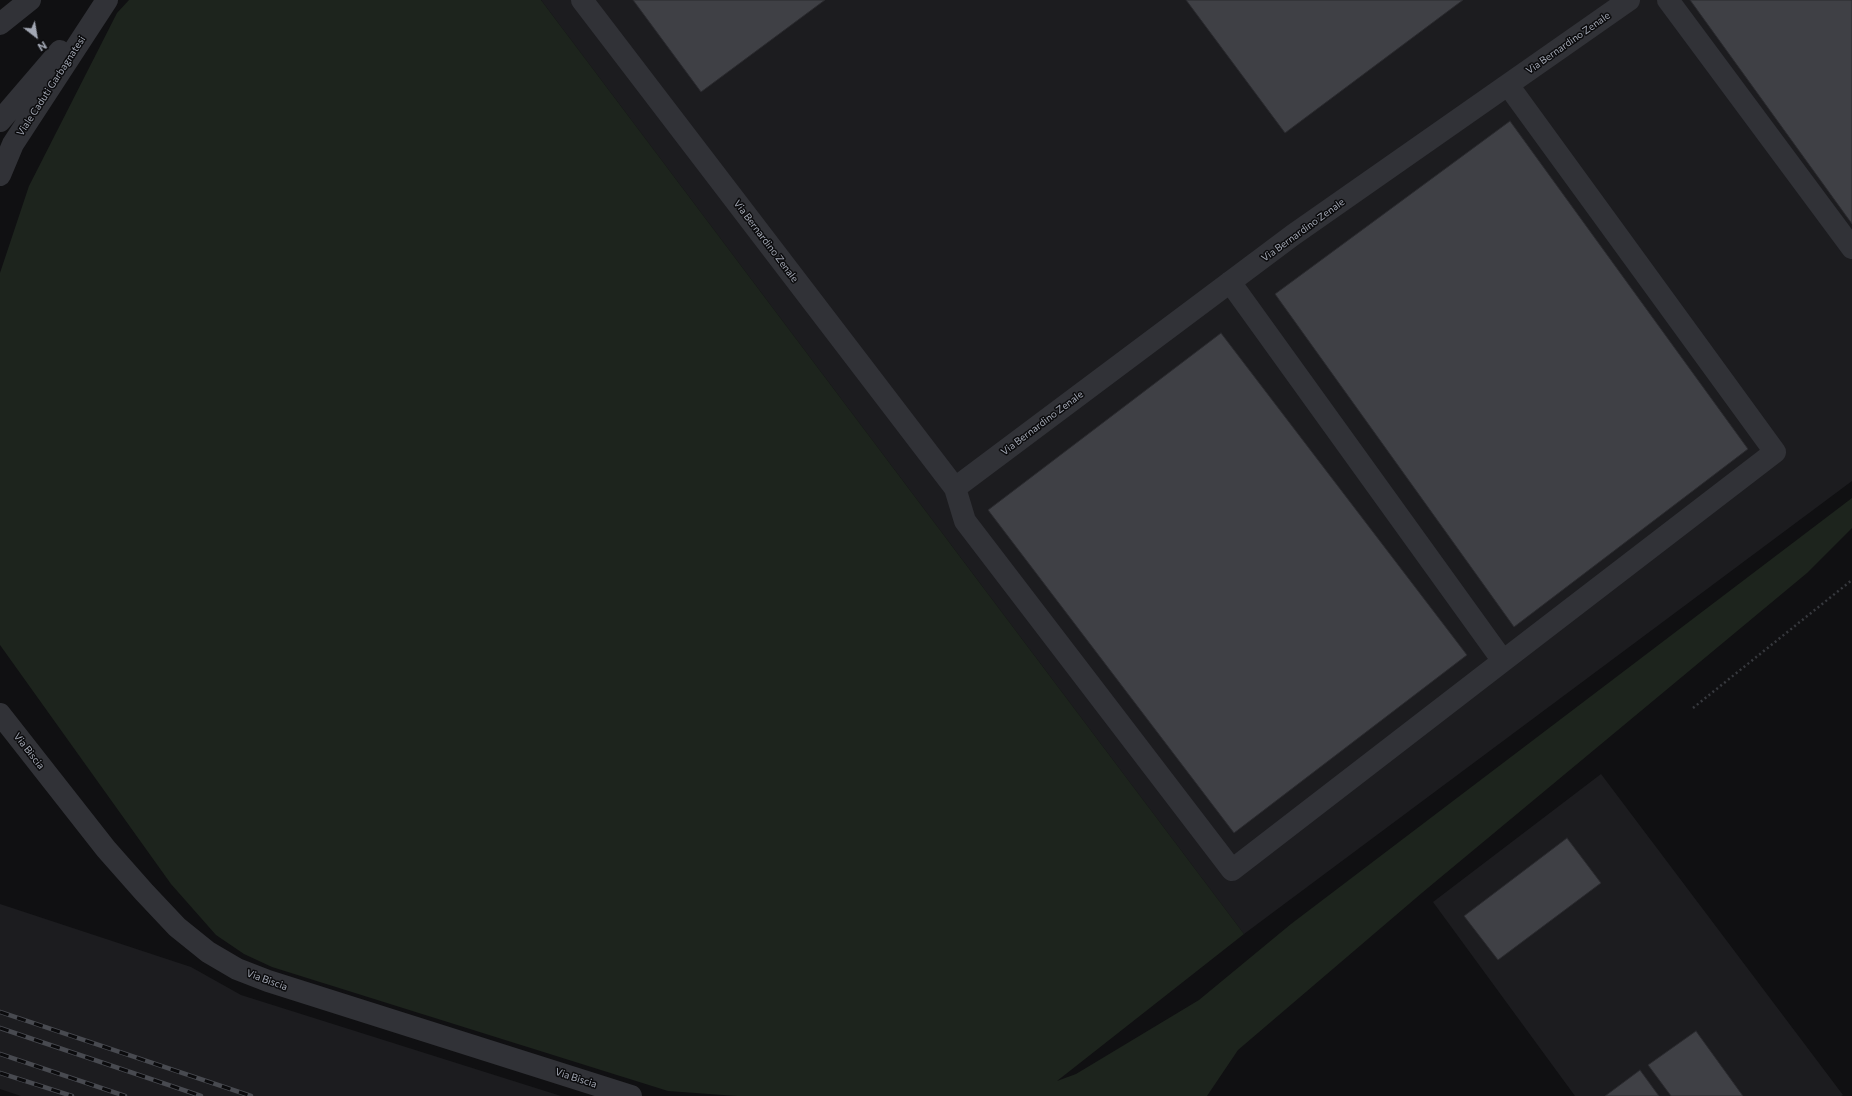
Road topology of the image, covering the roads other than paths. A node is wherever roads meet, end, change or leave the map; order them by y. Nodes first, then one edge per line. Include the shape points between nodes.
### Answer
1 (30, 0) edge
2 (106, 0) edge
3 (582, 0) edge
4 (1629, 0) edge
5 (1668, 0) edge
6 (0, 24) edge
7 (1508, 85) junction
8 (0, 121) edge
9 (0, 175) edge
10 (1852, 248) edge
11 (1230, 282) junction
12 (955, 488) junction
13 (1503, 661) junction
14 (0, 714) edge
15 (631, 1096) edge

1 - 6 street
2 - 8 street, Viale Caduti Garbagnatesi
2 - 9 street, Viale Caduti Garbagnatesi via 13,144
3 - 12 street, Via Bernardino Zenale
4 - 7 street, Via Bernardino Zenale
5 - 10 street
7 - 11 street, Via Bernardino Zenale
7 - 13 street via 1775,452
11 - 12 street, Via Bernardino Zenale
11 - 13 street
12 - 13 street via 965,521 1232,870
14 - 15 street, Via Biscia via 106,849 177,927 208,952 237,969 268,982

